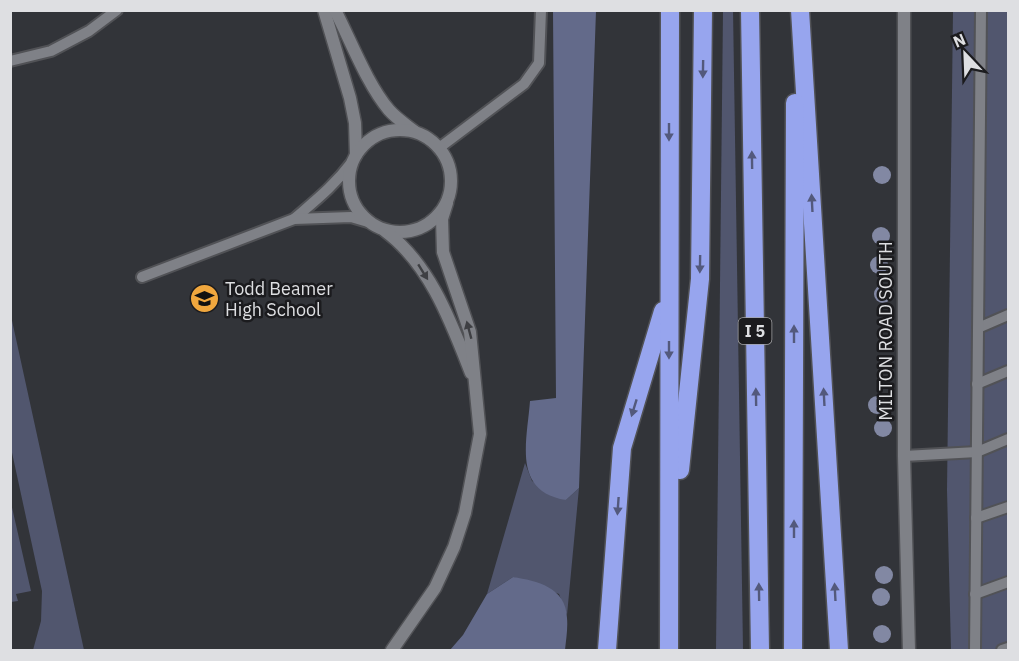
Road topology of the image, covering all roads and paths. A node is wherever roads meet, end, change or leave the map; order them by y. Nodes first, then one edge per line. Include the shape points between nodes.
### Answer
1 (117, 10) edge
2 (324, 10) edge
3 (335, 10) edge
4 (541, 10) edge
5 (670, 10) edge
6 (703, 10) edge
7 (750, 10) edge
8 (795, 10) edge
9 (800, 10) edge
10 (904, 10) edge
11 (981, 10) edge
12 (10, 61) edge
13 (415, 132) junction
14 (439, 148) junction
15 (354, 159) junction
16 (447, 202) junction
17 (294, 219) junction
18 (368, 222) junction
19 (384, 230) junction
20 (142, 277) dead end
21 (669, 292) junction
22 (1008, 315) edge
23 (978, 328) junction
24 (1008, 371) edge
25 (977, 384) junction
26 (477, 388) junction
27 (1008, 439) edge
28 (976, 452) junction
29 (904, 456) junction
30 (1008, 507) edge
31 (976, 518) junction
32 (671, 559) junction
33 (1008, 582) edge
34 (975, 594) junction
35 (1008, 648) edge
36 (392, 651) edge
37 (607, 651) edge
38 (669, 651) edge
39 (760, 651) edge
40 (793, 651) edge
41 (839, 651) edge
42 (909, 651) edge
43 (975, 651) edge
44 (1002, 651) edge

1 - 12 lane via 89,31 51,51
2 - 15 street via 350,98 355,123
3 - 13 street via 387,108
4 - 14 lane via 539,63 524,84
5 -> 21 highway
6 -> 32 highway via 700,279
39 -> 7 highway, I 5
40 -> 8 highway, I 5
41 -> 9 highway
10 - 29 street, MILTON ROAD SOUTH
11 - 23 lane
13 - 14 street
13 - 15 street via 385,132 359,149
14 - 16 street via 451,174
15 - 17 lane via 338,181
15 - 18 street via 348,178 350,195
16 - 19 street via 436,218 420,228
26 -> 16 street via 470,332 443,252 442,219
17 - 18 lane via 351,217
17 - 20 lane
18 - 19 street
19 -> 26 street via 408,250 430,283
21 -> 32 highway
21 -> 37 highway via 622,448
22 - 23 lane
23 - 25 lane
24 - 25 lane
25 - 28 lane
26 - 36 street via 480,434 465,513 435,588
27 - 28 lane
28 - 29 lane
28 - 31 lane
29 - 42 street, MILTON ROAD SOUTH
30 - 31 lane
31 - 34 lane
32 - 38 highway
33 - 34 lane
34 - 43 lane
35 - 44 lane

